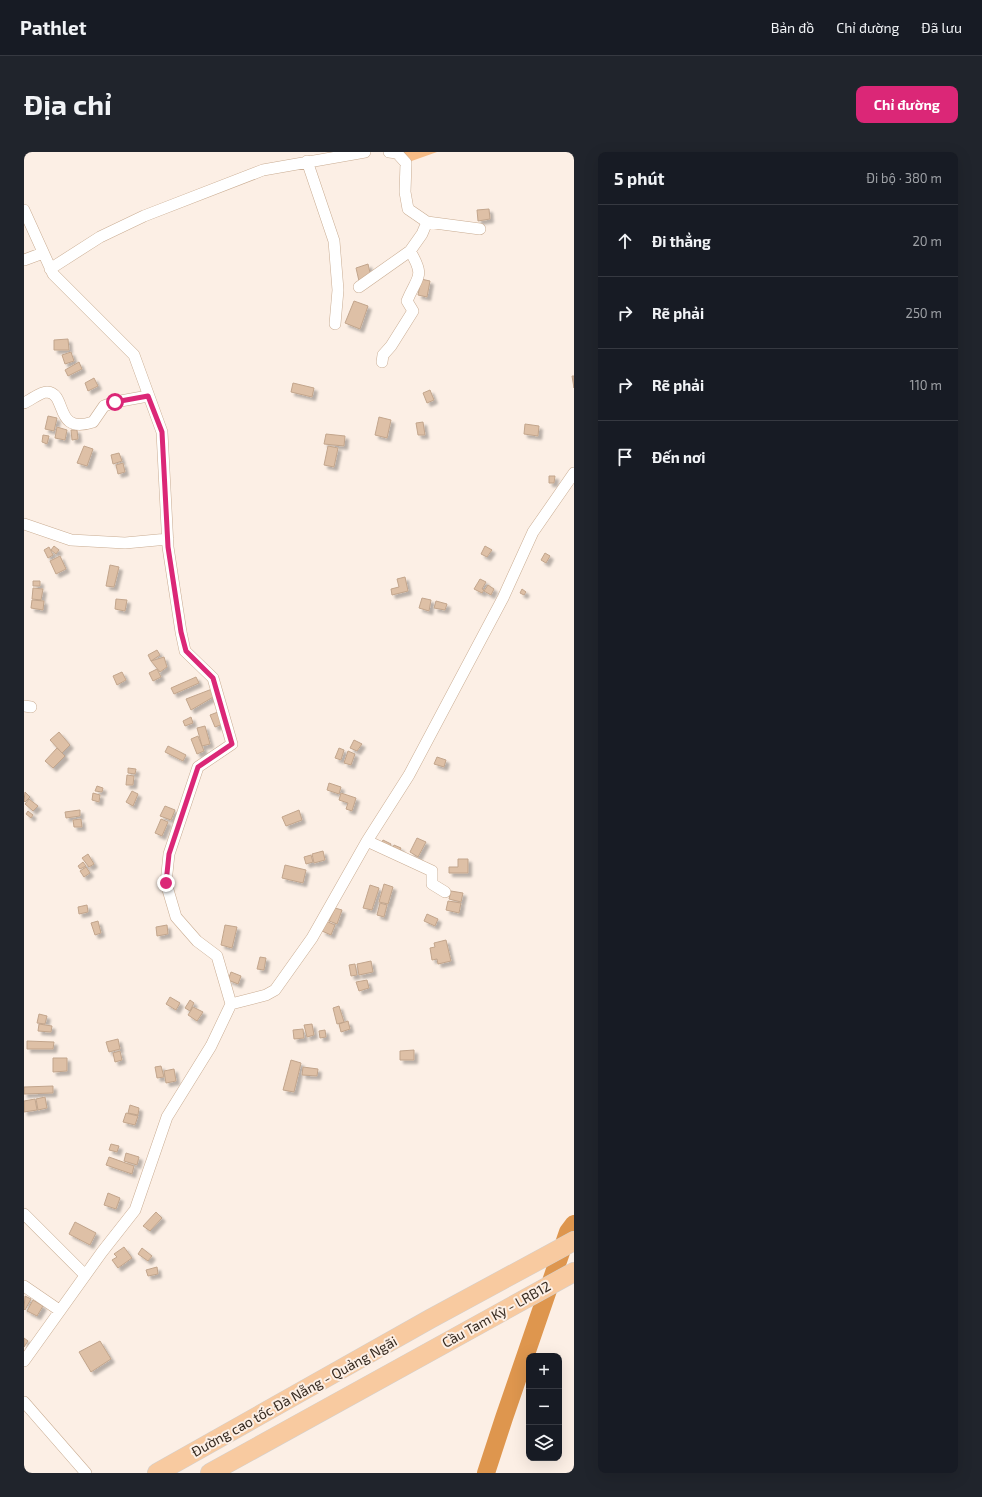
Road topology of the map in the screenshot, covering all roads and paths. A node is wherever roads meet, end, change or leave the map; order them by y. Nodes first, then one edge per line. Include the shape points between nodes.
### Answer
1 (365, 152) edge
2 (389, 152) edge
3 (307, 161) junction
4 (24, 210) edge
5 (427, 222) junction
6 (480, 228) dead end
7 (410, 251) junction
8 (43, 253) junction
9 (24, 260) edge
10 (50, 269) junction
11 (359, 287) dead end
12 (335, 324) dead end
13 (382, 362) dead end
14 (148, 396) junction
15 (24, 403) edge
16 (574, 473) edge
17 (24, 524) edge
18 (168, 539) junction
19 (367, 840) junction
20 (445, 892) dead end
21 (231, 1004) junction
22 (24, 1214) edge
23 (574, 1241) edge
24 (574, 1272) edge
25 (85, 1275) junction
26 (24, 1286) edge
27 (59, 1310) junction
28 (430, 1319) joint
29 (418, 1356) joint
30 (24, 1361) edge
31 (24, 1402) edge
32 (86, 1473) edge
33 (157, 1473) edge
34 (210, 1473) edge

1 - 3 street
2 - 5 street via 397,154 406,163 405,192 408,209
3 - 10 street via 264,170 144,216 100,237
3 - 12 street via 334,241 338,290
4 - 8 street
5 - 6 street
5 - 7 street
7 - 11 street
7 - 13 street via 419,267 418,282 407,301 413,311 383,355
8 - 9 street
8 - 10 street
10 - 14 street via 134,355
14 - 15 street via 104,406 93,422 75,424 69,423 66,419 53,394 44,392
14 - 18 street via 162,432
16 - 19 street via 533,532 503,598 412,768
17 - 18 street via 71,540 125,543
18 - 21 street via 186,651 213,678 232,744 198,767 169,854 166,883 176,918 197,941 217,956
19 - 20 street via 432,871 432,884
19 - 21 street via 312,938 275,990 266,995
21 - 25 street via 211,1046 167,1117 135,1210
22 - 25 street
23 - 28 highway, Cầu Tam Kỳ - LRB12
24 - 29 highway, Cầu Tam Kỳ - LRB12
25 - 27 street
26 - 27 street
27 - 30 street
28 - 33 highway, Đường cao tốc Đà Nẵng - Quảng Ngãi
29 - 34 highway, Đường cao tốc Đà Nẵng - Quảng Ngãi
31 - 32 street

